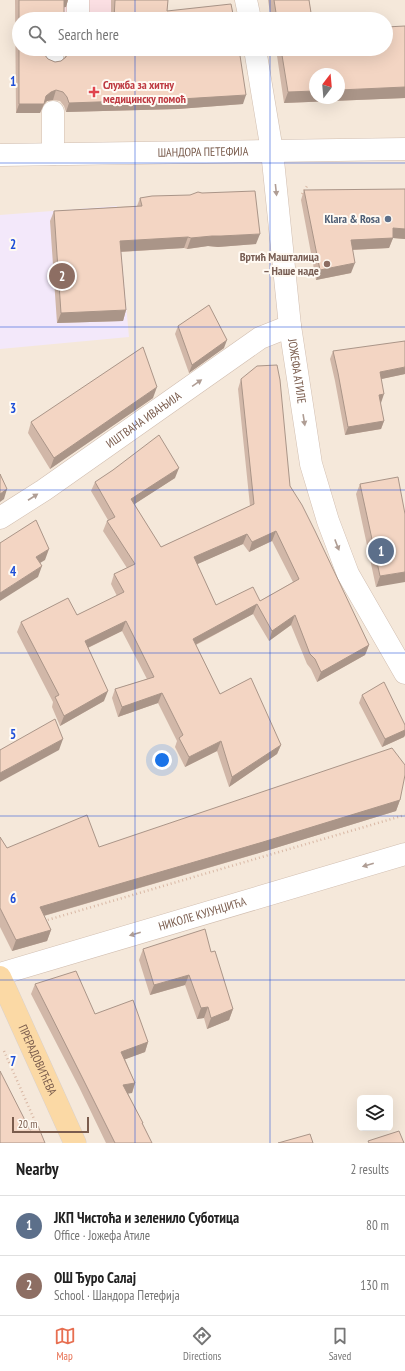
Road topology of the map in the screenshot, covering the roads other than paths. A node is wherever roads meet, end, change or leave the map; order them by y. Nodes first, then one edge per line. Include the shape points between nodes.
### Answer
1 (78, 0) edge
2 (246, 0) edge
3 (78, 12) edge
4 (249, 12) edge
5 (256, 56) edge
6 (53, 112) dead end
7 (405, 149) edge
8 (272, 151) junction
9 (53, 154) junction
10 (0, 155) edge
11 (290, 326) junction
12 (0, 518) edge
13 (405, 673) edge
14 (405, 854) edge
15 (0, 974) edge
16 (0, 978) edge
17 (74, 1143) edge

1 - 3 street
2 - 4 street
5 - 8 street, ЈОЖЕФА АТИЛЕ
6 - 9 street
7 - 8 street, ШАНДОРА ПЕТЕФИЈА
8 - 9 street, ШАНДОРА ПЕТЕФИЈА
8 -> 11 street, ЈОЖЕФА АТИЛЕ
9 - 10 street, ШАНДОРА ПЕТЕФИЈА
12 -> 11 street, ИШТВАНА ИВАЊИЈА via 44,490 260,338
11 -> 13 street, ЈОЖЕФА АТИЛЕ via 311,464 328,521 348,574
14 -> 15 street, НИКОЛЕ КУЈУНЏИЋА
16 - 17 main road, ПРЕРАДОВИЋЕВА

